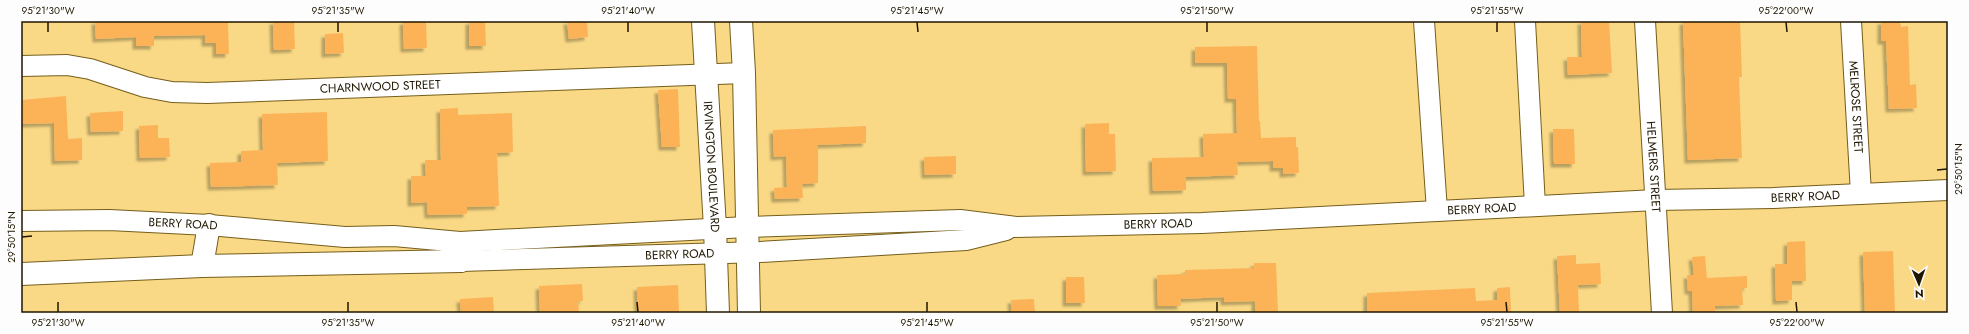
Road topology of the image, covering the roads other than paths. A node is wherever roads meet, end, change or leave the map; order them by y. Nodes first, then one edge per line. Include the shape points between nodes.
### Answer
1 (703, 21) edge
2 (741, 21) edge
3 (1424, 21) edge
4 (1525, 21) edge
5 (1645, 21) edge
6 (1851, 21) edge
7 (21, 66) edge
8 (744, 73) junction
9 (706, 75) junction
10 (1948, 190) edge
11 (1861, 194) junction
12 (1656, 200) junction
13 (1535, 206) junction
14 (1437, 211) junction
15 (21, 221) edge
16 (209, 225) junction
17 (747, 227) junction
18 (1016, 227) junction
19 (715, 228) junction
20 (345, 237) junction
21 (748, 252) junction
22 (716, 254) junction
23 (461, 261) junction
24 (202, 266) junction
25 (21, 274) edge
26 (718, 313) edge
27 (749, 313) edge
28 (1662, 313) edge

1 - 9 main road, IRVINGTON BOULEVARD
2 - 8 main road
3 - 14 street
4 - 13 street
5 - 12 street, HELMERS STREET
6 - 11 street, MELROSE STREET
7 - 9 street, CHARNWOOD STREET via 67,65 90,69 145,87 179,92
8 - 9 street, CHARNWOOD STREET
8 - 17 main road
9 - 19 main road, IRVINGTON BOULEVARD
10 - 11 street, BERRY ROAD
11 - 12 street, BERRY ROAD
12 - 13 street, BERRY ROAD
12 - 28 street, HELMERS STREET
13 - 14 street, BERRY ROAD
14 - 18 street, BERRY ROAD via 1202,223
15 - 16 street, BERRY ROAD via 109,220
16 - 20 street, BERRY ROAD
16 - 24 main road
17 - 18 street, BERRY ROAD via 960,220
17 - 19 street, BERRY ROAD
17 - 21 main road
18 - 21 street, BERRY ROAD via 966,240
19 - 20 street, BERRY ROAD via 460,242 394,236
19 - 22 main road, IRVINGTON BOULEVARD
20 - 23 street, BERRY ROAD via 390,252
21 - 22 street, BERRY ROAD
21 - 27 main road
22 - 23 street, BERRY ROAD
22 - 26 main road, IRVINGTON BOULEVARD
23 - 24 main road
24 - 25 main road

